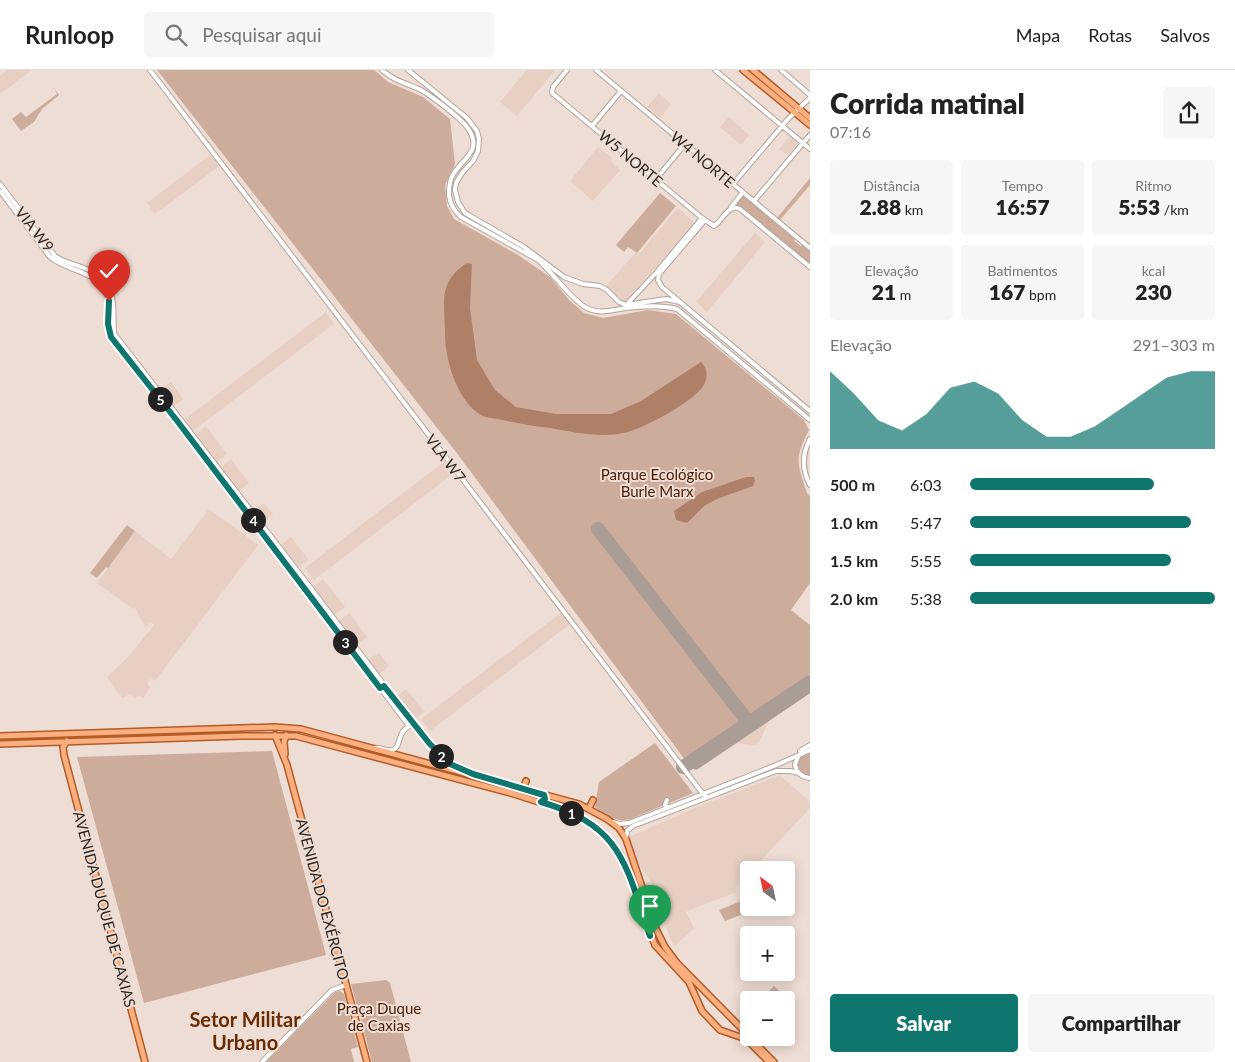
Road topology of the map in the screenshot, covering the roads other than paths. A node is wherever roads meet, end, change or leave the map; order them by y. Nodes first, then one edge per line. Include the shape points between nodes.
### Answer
1 (150, 70) edge
2 (382, 70) edge
3 (408, 70) edge
4 (567, 70) edge
5 (596, 70) edge
6 (715, 70) edge
7 (743, 70) edge
8 (753, 70) edge
9 (780, 70) edge
10 (422, 82) junction
11 (418, 89) junction
12 (621, 91) junction
13 (772, 94) junction
14 (783, 95) junction
15 (810, 96) edge
16 (781, 102) junction
17 (792, 104) junction
18 (796, 111) junction
19 (810, 118) edge
20 (810, 125) edge
21 (592, 126) junction
22 (782, 126) junction
23 (810, 135) edge
24 (685, 144) junction
25 (803, 144) junction
26 (810, 149) edge
27 (656, 179) junction
28 (0, 184) edge
29 (733, 184) junction
30 (0, 192) edge
31 (744, 193) junction
32 (449, 194) junction
33 (456, 194) junction
34 (457, 199) junction
35 (450, 200) junction
36 (754, 201) junction
37 (730, 209) junction
38 (740, 209) junction
39 (704, 219) junction
40 (25, 220) junction
41 (810, 248) edge
42 (810, 267) edge
43 (573, 285) junction
44 (571, 293) junction
45 (616, 300) junction
46 (680, 302) junction
47 (626, 305) junction
48 (614, 310) junction
49 (728, 342) junction
50 (722, 346) junction
51 (734, 347) junction
52 (730, 352) junction
53 (810, 411) edge
54 (810, 420) edge
55 (810, 439) edge
56 (810, 485) edge
57 (411, 725) junction
58 (238, 728) junction
59 (104, 732) junction
60 (112, 732) junction
61 (315, 732) junction
62 (275, 735) junction
63 (286, 735) junction
64 (0, 736) edge
65 (232, 736) junction
66 (240, 736) junction
67 (314, 739) junction
68 (103, 740) junction
69 (112, 740) junction
70 (67, 741) junction
71 (54, 742) junction
72 (0, 743) edge
73 (810, 747) edge
74 (373, 748) junction
75 (799, 755) junction
76 (64, 756) junction
77 (788, 760) junction
78 (426, 762) junction
79 (287, 765) junction
80 (435, 765) junction
81 (423, 770) junction
82 (787, 771) junction
83 (431, 772) junction
84 (799, 773) junction
85 (473, 774) junction
86 (526, 780) dead end
87 (808, 780) edge
88 (523, 789) junction
89 (704, 794) junction
90 (544, 795) junction
91 (593, 800) dead end
92 (667, 800) dead end
93 (541, 802) junction
94 (588, 808) junction
95 (668, 808) junction
96 (578, 816) junction
97 (607, 819) junction
98 (626, 839) junction
99 (629, 849) junction
100 (619, 852) junction
101 (636, 894) junction
102 (645, 895) junction
103 (656, 929) junction
104 (649, 930) junction
105 (346, 984) junction
106 (703, 988) junction
107 (694, 992) junction
108 (740, 1027) joint
109 (736, 1035) junction
110 (759, 1046) edge
111 (145, 1062) edge
112 (262, 1062) edge
113 (367, 1062) edge
114 (769, 1062) edge
115 (774, 1062) edge

1 - 89 street, VLA W7
2 - 11 street via 393,79
3 - 10 street
4 - 21 street, W5 NORTE via 551,91
5 - 12 street, W4 NORTE
6 - 22 street
7 - 13 main road
8 - 14 main road
9 - 15 street
10 - 11 street
10 - 33 street via 467,118 477,131 478,151 458,178
11 - 32 street via 463,123 473,138 470,154 454,172
12 - 21 street
12 - 24 street, W4 NORTE
13 - 14 main road via 779,98
13 - 16 main road
14 - 17 main road
15 - 18 street
16 - 17 main road via 784,99
16 - 18 main road
17 - 18 main road
18 - 19 main road
18 - 20 main road
18 - 22 street
21 - 27 street, W5 NORTE
22 - 25 street
22 - 29 street
23 - 25 street
24 - 27 street
24 - 29 street, W4 NORTE
25 - 26 street
25 - 36 street
27 - 39 street, W5 NORTE
28 - 40 street, VIA W9
29 - 31 street, W4 NORTE
30 - 40 street, VIA W9
31 - 36 street, W4 NORTE
31 - 37 street
31 - 38 street via 737,202
32 - 33 street
32 - 35 street
33 - 34 street
34 - 35 street
34 - 43 street via 465,213 524,246
35 - 44 street via 461,217 538,260
36 - 41 street, W4 NORTE
37 - 38 street
37 - 39 street via 716,226
38 - 42 street
39 - 46 street via 658,277 662,287
39 - 47 street
40 - 57 street, VIA W9 via 54,261 92,276 105,290 110,306 108,324 111,337
43 - 44 street
43 - 45 street via 600,286
44 - 48 street via 592,310
45 - 47 street
45 - 48 street
46 - 47 street via 666,299
46 - 49 street
48 - 50 street via 666,306 676,309
49 - 50 street
49 - 51 street
50 - 52 street
51 - 52 street via 729,348
51 - 53 street
52 - 54 street
55 - 56 street via 804,454 805,474
57 - 74 street via 402,732 392,750
57 - 85 street, VIA W9 via 444,760
58 - 60 main road
58 - 61 main road via 285,727
58 - 65 main road
58 - 66 main road
59 - 60 main road
59 - 64 main road
59 - 68 main road
60 - 69 main road via 108,737
61 - 67 main road via 312,735
61 - 74 main road
62 - 63 main road
62 - 66 main road
62 - 79 main road, AVENIDA DO EXÉRCITO
63 - 67 main road
63 - 79 main road, AVENIDA DO EXÉRCITO
65 - 66 main road
65 - 69 main road
67 - 81 main road
68 - 69 main road
68 - 70 main road
70 - 71 main road
70 - 76 main road, AVENIDA DUQUE DE CAXIAS via 63,747
71 - 72 main road
71 - 76 main road, AVENIDA DUQUE DE CAXIAS
73 - 75 street
73 - 77 street
74 - 78 main road
75 - 77 street
75 - 84 street via 795,764
76 - 111 main road, AVENIDA DUQUE DE CAXIAS
77 - 89 street
78 - 80 main road
78 - 81 main road via 428,767
79 - 105 main road, AVENIDA DO EXÉRCITO
80 - 83 main road via 430,768
80 - 85 main road
81 - 83 main road
82 - 84 street
82 - 87 street
82 - 89 street via 776,771
83 - 93 main road
84 - 87 street
85 - 88 main road
86 - 88 main road
88 - 90 main road
89 - 95 street
89 - 98 street via 633,826 627,831
90 - 93 main road
90 - 94 main road
91 - 94 main road
92 - 95 street via 665,806
93 - 96 main road
94 - 96 main road via 578,810
94 - 97 main road
95 - 97 street via 624,824
96 - 100 main road via 603,833
97 - 98 main road via 619,828
98 - 99 main road
99 - 100 main road via 627,855
99 - 102 main road
100 - 101 main road
101 - 102 main road
101 - 104 main road
102 - 103 main road
103 - 104 main road via 653,932
103 - 106 main road via 670,955
104 - 107 main road via 656,945
105 - 112 street via 332,990
105 - 113 main road, AVENIDA DO EXÉRCITO
106 - 107 main road via 700,995
106 - 108 main road
107 - 109 main road via 699,1008 716,1026
108 - 109 main road via 734,1028
109 - 114 main road via 746,1039
110 - 115 main road

